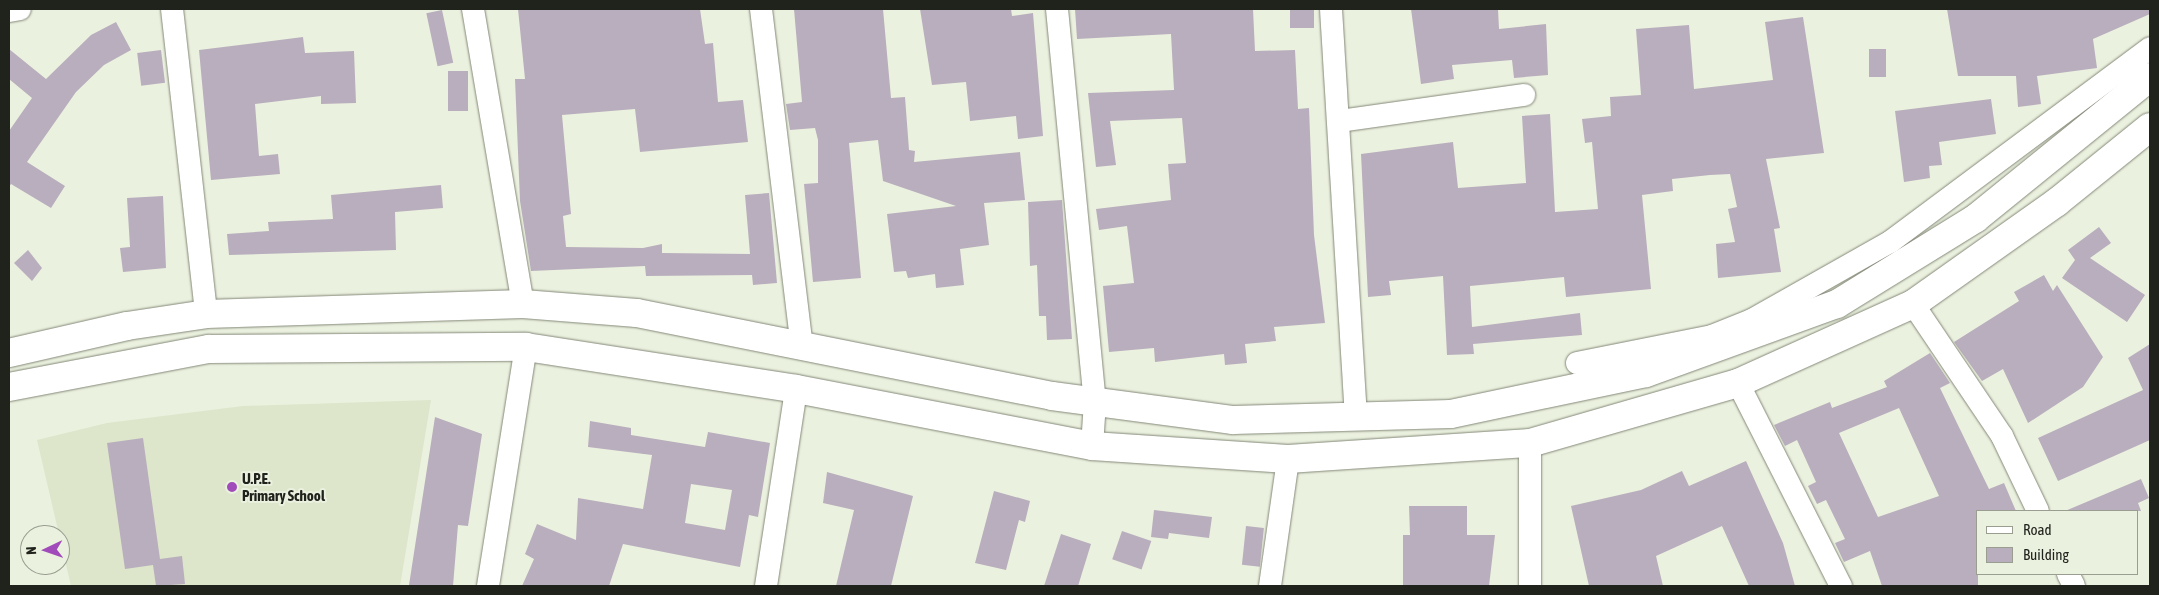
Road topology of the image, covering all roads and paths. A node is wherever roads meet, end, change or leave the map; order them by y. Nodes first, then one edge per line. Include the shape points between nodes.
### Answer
1 (20, 9) edge
2 (172, 9) edge
3 (473, 9) edge
4 (761, 9) edge
5 (1057, 9) edge
6 (1331, 9) edge
7 (9, 11) edge
8 (2150, 48) edge
9 (2150, 78) edge
10 (1524, 95) dead end
11 (1339, 122) junction
12 (2150, 127) edge
13 (522, 304) junction
14 (1913, 304) junction
15 (206, 314) junction
16 (526, 347) junction
17 (802, 348) junction
18 (9, 353) edge
19 (1576, 363) dead end
20 (1738, 383) junction
21 (9, 387) edge
22 (796, 389) junction
23 (1095, 402) junction
24 (1356, 417) junction
25 (1530, 443) junction
26 (1092, 446) junction
27 (1288, 460) junction
28 (2038, 510) edge
29 (488, 586) edge
30 (766, 586) edge
31 (1270, 586) edge
32 (1530, 586) edge
33 (1841, 586) edge

1 - 7 street
2 - 15 street
3 - 13 street
4 - 17 street
5 - 23 street
6 - 11 street
8 - 19 street via 1890,242 1752,320 1712,336
9 - 24 street via 1976,218 1837,304 1694,358 1579,389 1451,414
10 - 11 street
11 - 24 street
12 - 14 street via 2057,202
13 - 15 street
13 - 17 street via 637,313
14 - 20 street
14 - 28 street via 2002,436
15 - 18 street via 127,326
16 - 21 street via 209,349
16 - 22 street
16 - 29 street
17 - 23 street
20 - 25 street
20 - 33 street
22 - 26 street
22 - 30 street
23 - 24 street via 1233,420
23 - 26 street
25 - 27 street
25 - 32 street
26 - 27 street
27 - 31 street

